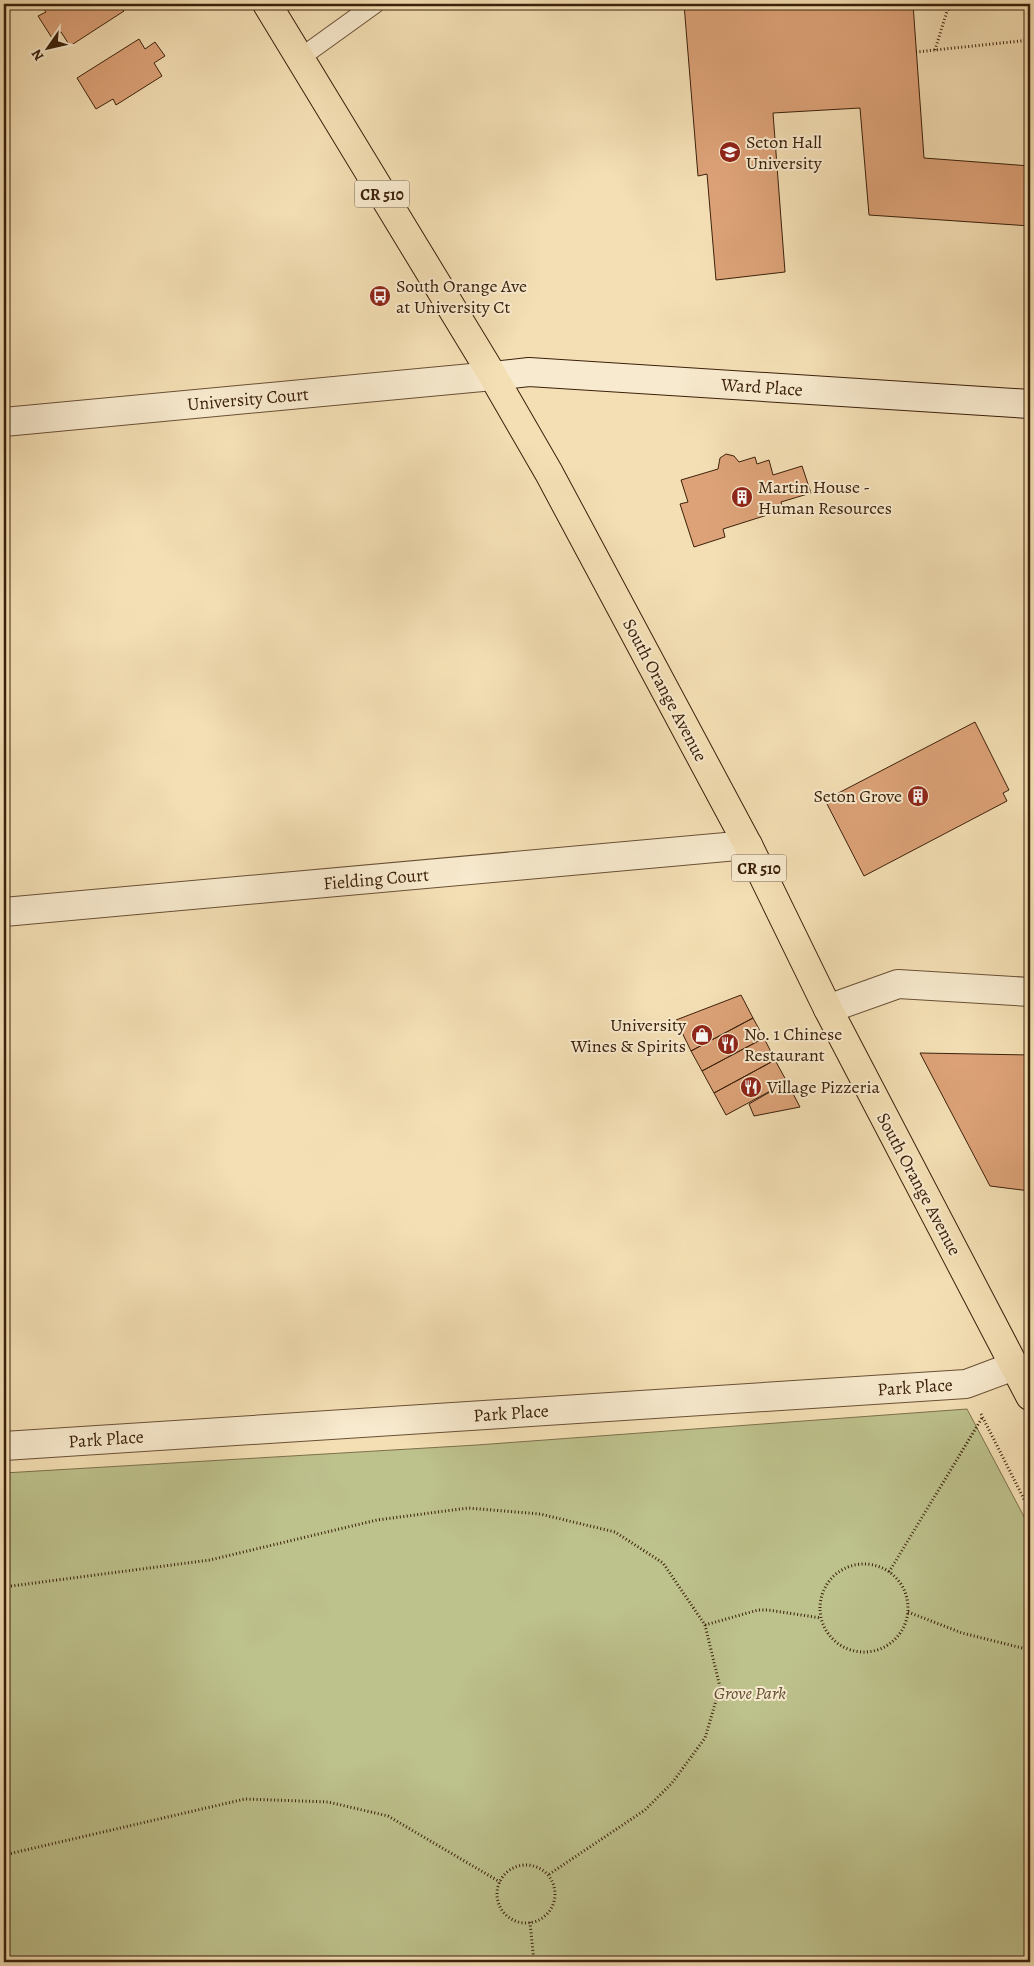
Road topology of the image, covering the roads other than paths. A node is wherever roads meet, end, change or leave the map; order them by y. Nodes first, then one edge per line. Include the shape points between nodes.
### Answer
1 (267, 4) edge
2 (375, 4) edge
3 (300, 58) junction
4 (493, 376) junction
5 (1030, 404) edge
6 (4, 422) edge
7 (748, 845) junction
8 (4, 912) edge
9 (1030, 992) edge
10 (828, 1009) junction
11 (1014, 1366) junction
12 (1030, 1396) edge
13 (4, 1446) edge

1 - 3 main road, South Orange Avenue / CR 510
2 - 3 lane
3 - 4 main road, South Orange Avenue / CR 510
4 - 5 street, Ward Place via 529,372
4 - 6 street, University Court
4 - 7 main road, South Orange Avenue / CR 510 via 550,473
7 - 8 street, Fielding Court
7 - 10 main road, South Orange Avenue / CR 510
9 - 10 street via 898,984
10 - 11 main road, South Orange Avenue / CR 510
11 - 12 main road, South Orange Avenue / CR 510
11 - 13 street, Park Place via 966,1384

